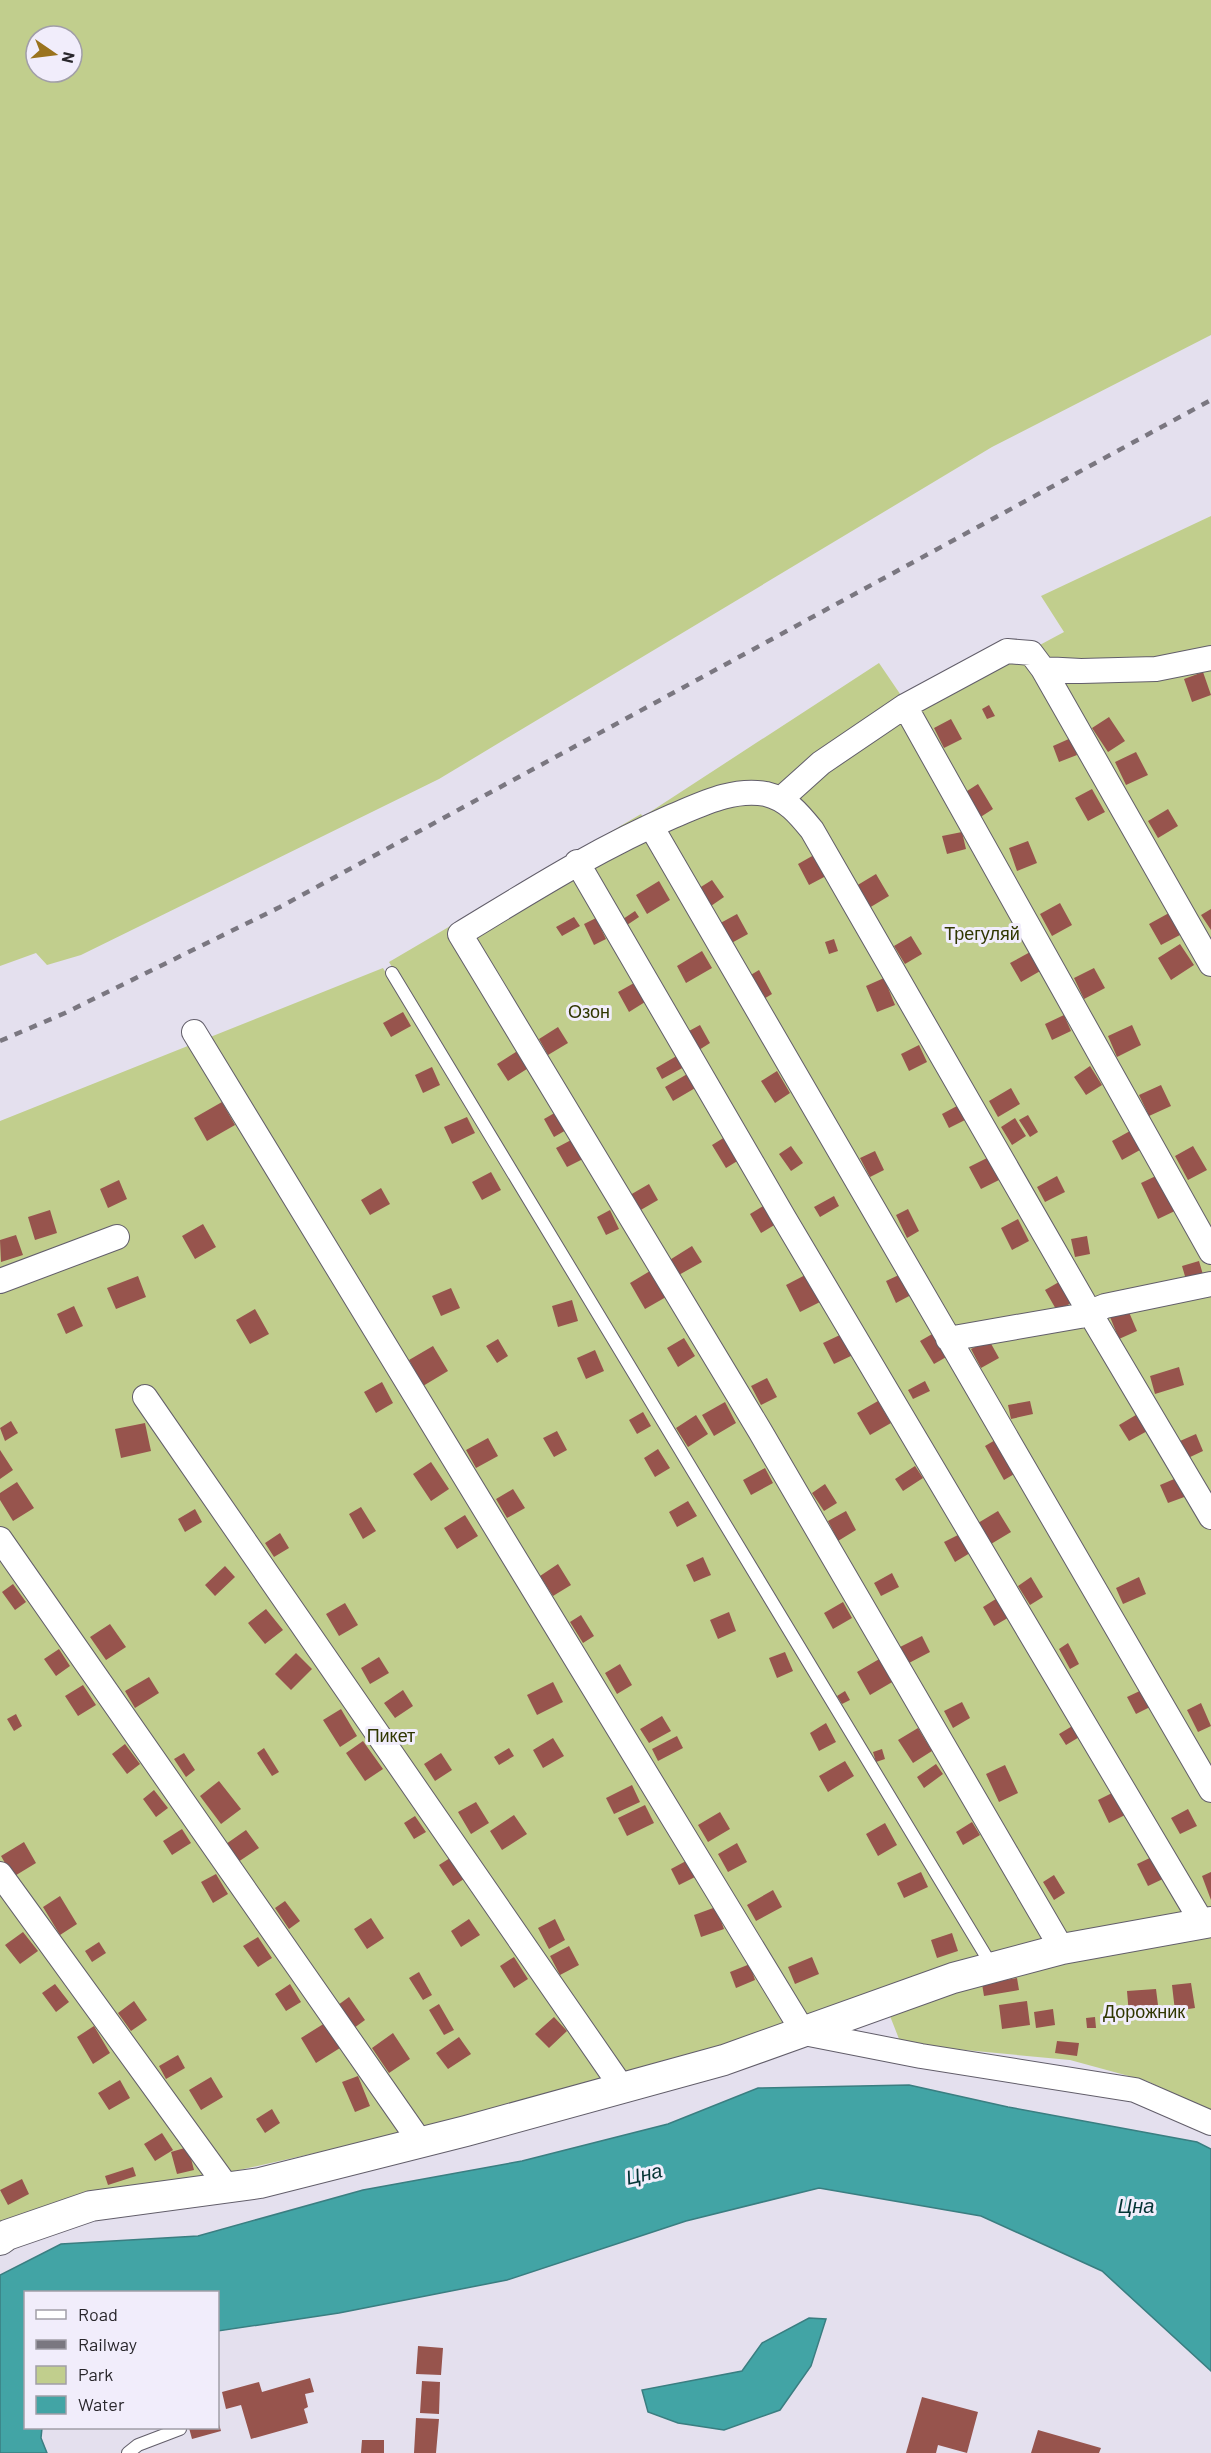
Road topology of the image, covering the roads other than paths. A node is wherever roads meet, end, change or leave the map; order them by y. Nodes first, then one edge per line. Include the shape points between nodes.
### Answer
1 (1211, 659) edge
2 (1043, 669) junction
3 (905, 706) junction
4 (781, 799) junction
5 (651, 826) junction
6 (577, 862) junction
7 (1211, 964) edge
8 (392, 973) dead end
9 (194, 1032) dead end
10 (117, 1237) dead end
11 (1211, 1252) edge
12 (0, 1281) edge
13 (1211, 1284) edge
14 (1090, 1313) junction
15 (948, 1339) junction
16 (145, 1398) dead end
17 (1211, 1517) edge
18 (0, 1539) edge
19 (1211, 1790) edge
20 (0, 1874) edge
21 (1207, 1923) edge
22 (1062, 1950) junction
23 (993, 1968) junction
24 (804, 2033) junction
25 (623, 2089) junction
26 (1211, 2123) edge
27 (421, 2143) junction
28 (227, 2187) junction
29 (2, 2233) edge
30 (180, 2429) dead end
31 (128, 2453) edge

1 - 2 street via 1156,669
2 - 3 street via 1031,654 1007,651
2 - 7 street
3 - 4 street via 821,763
3 - 11 street
4 - 5 street via 745,793 715,799
4 - 14 street via 812,830
5 - 6 street
5 - 15 street
6 - 21 street via 790,1228
6 - 22 street via 460,934 754,1420
8 - 23 lane
9 - 24 street
10 - 12 street
13 - 14 street via 1105,1306
14 - 15 street
14 - 17 street
15 - 19 street
16 - 25 street
18 - 27 street
20 - 28 street
21 - 22 street
22 - 23 street
23 - 24 street via 953,1978
24 - 25 street
24 - 26 street via 1135,2090
25 - 27 street
27 - 28 street via 260,2183
28 - 29 street via 91,2206
30 - 31 lane via 138,2445

